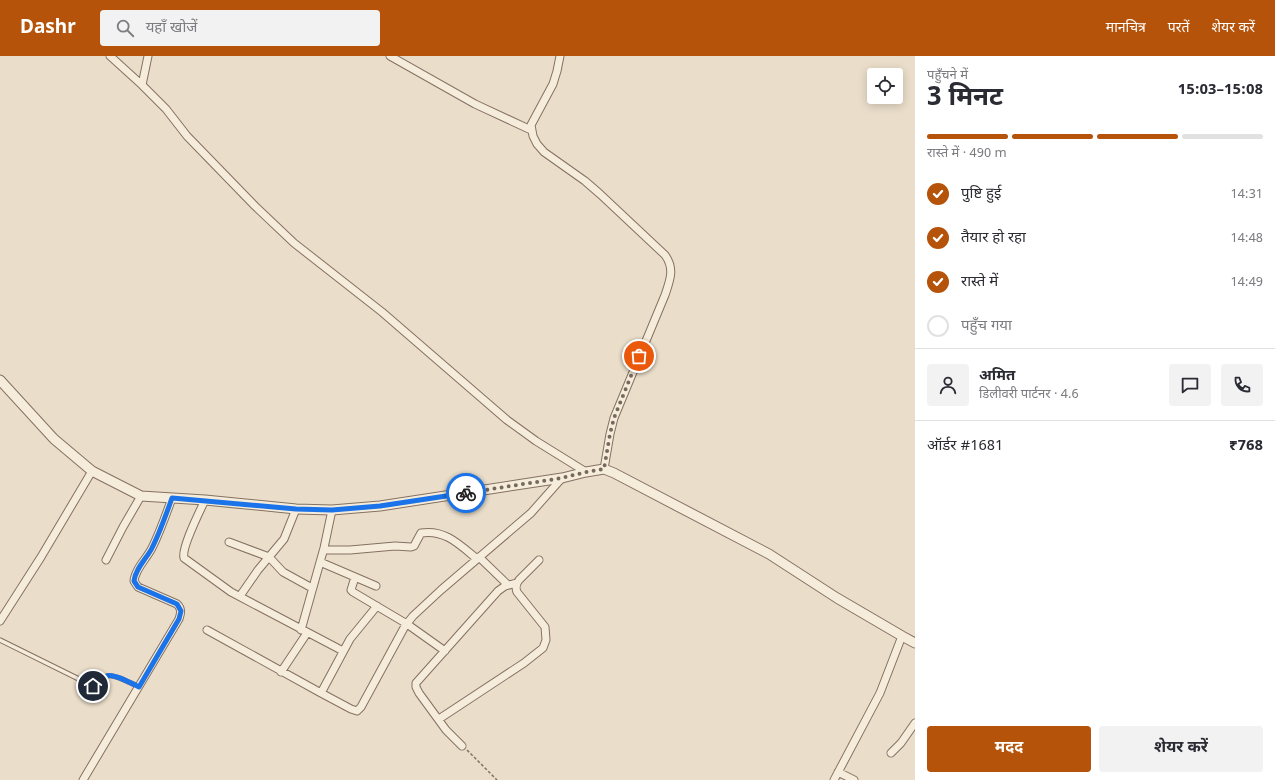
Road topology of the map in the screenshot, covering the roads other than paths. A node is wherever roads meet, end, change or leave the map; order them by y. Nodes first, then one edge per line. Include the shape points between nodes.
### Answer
1 (110, 56) edge
2 (148, 56) edge
3 (390, 56) edge
4 (560, 56) edge
5 (142, 85) junction
6 (531, 130) junction
7 (0, 380) edge
8 (604, 469) junction
9 (92, 471) junction
10 (586, 472) junction
11 (562, 478) junction
12 (141, 496) junction
13 (172, 498) junction
14 (205, 500) junction
15 (296, 509) junction
16 (332, 510) junction
17 (229, 542) dead end
18 (324, 550) junction
19 (269, 557) junction
20 (478, 558) junction
21 (106, 560) dead end
22 (539, 560) dead end
23 (320, 562) junction
24 (355, 577) junction
25 (517, 583) junction
26 (508, 585) junction
27 (376, 586) dead end
28 (312, 588) junction
29 (240, 596) junction
30 (378, 606) junction
31 (0, 621) edge
32 (407, 624) junction
33 (207, 630) dead end
34 (304, 631) junction
35 (902, 636) junction
36 (0, 640) edge
37 (915, 643) edge
38 (343, 651) junction
39 (445, 651) junction
40 (281, 672) junction
41 (139, 687) junction
42 (320, 693) junction
43 (439, 719) junction
44 (915, 723) edge
45 (462, 746) road end
46 (891, 752) dead end
47 (838, 772) junction
48 (83, 780) edge
49 (834, 780) edge
50 (854, 780) edge

1 - 5 street
2 - 5 street
3 - 6 street via 475,104
4 - 6 street via 553,84 532,121
5 - 10 street via 166,109 187,136 294,244 382,312 507,420
6 - 8 street via 544,152 600,194 665,255 671,267 665,295 614,418
7 - 9 street via 54,440
8 - 10 street
8 - 35 street via 769,554
9 - 12 street
9 - 31 street
10 - 11 street
11 - 16 street via 380,506
11 - 20 street via 531,513
12 - 13 street
12 - 21 street
13 - 14 street
13 - 41 street via 160,533 134,581 138,587 177,604 181,614
14 - 15 street
14 - 29 street via 186,544 184,556 186,560
15 - 16 street
15 - 19 street via 284,539
16 - 18 street
17 - 19 street
18 - 20 street via 411,547 421,533 438,533 450,538
18 - 23 street
19 - 28 street via 283,572
19 - 29 street
20 - 26 street
20 - 32 street via 428,601
22 - 25 street
23 - 24 street
23 - 28 street
24 - 27 street
24 - 30 street via 352,591
25 - 26 street
25 - 43 street via 517,592 546,627 545,644 524,663
26 - 39 street via 498,591
28 - 34 street
29 - 34 street
30 - 32 street
30 - 38 street
32 - 39 street
32 - 42 street via 359,710 355,711
33 - 40 street
34 - 38 street
34 - 40 street
35 - 37 street
35 - 47 street via 880,693
36 - 41 lane via 93,686 98,686 110,675
38 - 42 street
39 - 43 street via 419,678 416,685
40 - 42 street
41 - 48 street
43 - 45 street
44 - 46 street
47 - 49 street
47 - 50 street

